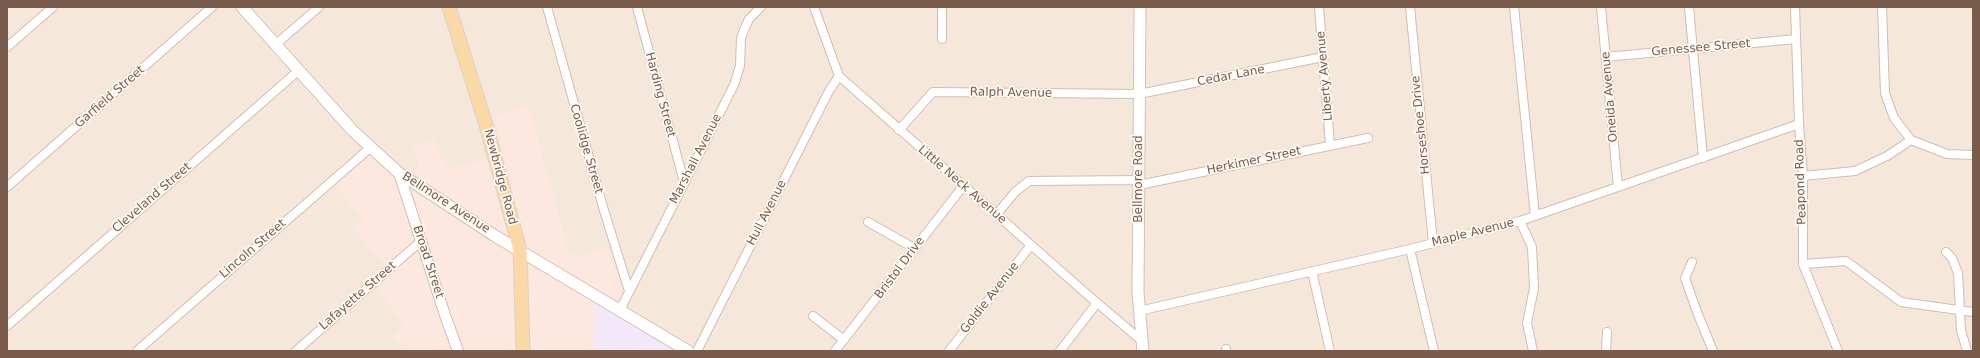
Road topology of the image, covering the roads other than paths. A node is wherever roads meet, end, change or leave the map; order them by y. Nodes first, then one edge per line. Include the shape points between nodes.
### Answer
1 (53, 7) edge
2 (212, 7) edge
3 (242, 7) edge
4 (319, 7) edge
5 (449, 7) edge
6 (547, 7) edge
7 (637, 7) edge
8 (761, 7) edge
9 (814, 7) edge
10 (942, 7) edge
11 (1140, 7) edge
12 (1320, 7) edge
13 (1410, 7) edge
14 (1514, 7) edge
15 (1601, 7) edge
16 (1689, 7) edge
17 (1795, 7) edge
18 (1882, 7) edge
19 (942, 39) dead end
20 (1796, 39) junction
21 (275, 45) junction
22 (7, 48) edge
23 (1693, 49) junction
24 (1323, 57) junction
25 (1606, 57) junction
26 (298, 71) junction
27 (839, 76) junction
28 (1139, 94) junction
29 (1798, 124) junction
30 (899, 130) junction
31 (1368, 138) dead end
32 (1911, 140) junction
33 (1330, 145) junction
34 (370, 148) junction
35 (1973, 155) edge
36 (1703, 158) junction
37 (399, 173) junction
38 (1803, 176) junction
39 (684, 182) junction
40 (1139, 182) junction
41 (964, 185) junction
42 (7, 187) edge
43 (1618, 187) junction
44 (996, 215) junction
45 (1534, 216) junction
46 (1520, 221) junction
47 (868, 222) dead end
48 (421, 241) junction
49 (1433, 243) junction
50 (1031, 245) junction
51 (914, 248) junction
52 (1410, 249) junction
53 (520, 250) junction
54 (1946, 252) dead end
55 (1692, 262) dead end
56 (1803, 264) junction
57 (1312, 271) junction
58 (629, 291) junction
59 (1097, 303) junction
60 (620, 310) junction
61 (1139, 311) junction
62 (1962, 311) junction
63 (1973, 312) edge
64 (813, 316) dead end
65 (7, 326) edge
66 (1607, 332) dead end
67 (844, 340) junction
68 (1143, 346) edge
69 (457, 350) edge
70 (137, 351) edge
71 (296, 351) edge
72 (524, 351) edge
73 (688, 351) edge
74 (697, 351) edge
75 (835, 351) edge
76 (949, 351) edge
77 (1060, 351) edge
78 (1330, 351) edge
79 (1434, 351) edge
80 (1533, 351) edge
81 (1606, 351) edge
82 (1713, 351) edge
83 (1838, 351) edge
84 (1967, 351) edge

1 - 22 street
2 - 42 street, Garfield Street
3 - 21 main road, Bellmore Avenue
4 - 21 street
5 - 53 main road, Newbridge Road via 486,125
6 - 58 street, Coolidge Street
7 - 39 street, Harding Street
8 - 39 street, Marshall Avenue via 749,18 741,38 740,66 734,85
9 - 27 street, Little Neck Avenue
10 - 19 street
11 - 28 main road, Bellmore Road
12 - 24 street, Liberty Avenue
13 - 49 street, Horseshoe Drive
14 - 45 street
15 - 25 street, Oneida Avenue
16 - 23 street
17 - 20 street, Peapond Road
18 - 32 street via 1885,93 1894,118
20 - 23 street, Genessee Street
20 - 29 street, Peapond Road
21 - 26 main road, Bellmore Avenue
23 - 25 street, Genessee Street
23 - 36 street
24 - 28 street, Cedar Lane
24 - 33 street, Liberty Avenue
25 - 43 street, Oneida Avenue
26 - 34 main road, Bellmore Avenue
26 - 65 street, Cleveland Street
27 - 30 street, Little Neck Avenue
27 - 74 street, Hull Avenue via 829,91
28 - 30 street, Ralph Avenue via 933,92
28 - 40 main road, Bellmore Road
29 - 36 street, Maple Avenue
29 - 38 street, Peapond Road
30 - 41 street, Little Neck Avenue
31 - 33 street, Herkimer Street
32 - 35 street via 1947,154
32 - 38 street via 1887,156 1855,171
33 - 40 street, Herkimer Street
34 - 37 main road, Bellmore Avenue
34 - 70 street, Lincoln Street
36 - 43 street, Maple Avenue
37 - 48 street, Broad Street
37 - 53 main road, Bellmore Avenue
38 - 56 street, Peapond Road
39 - 58 street, Marshall Avenue
40 - 44 street, Herkimer Street via 1029,181 1015,192
40 - 61 main road, Bellmore Road
41 - 44 street, Little Neck Avenue
41 - 51 street, Bristol Drive
43 - 45 street, Maple Avenue
44 - 50 street, Little Neck Avenue
45 - 46 street, Maple Avenue
46 - 49 street, Maple Avenue
46 - 80 street via 1532,247 1534,288 1527,323
47 - 51 street
48 - 69 street, Broad Street
48 - 71 street, Lafayette Street
49 - 52 street, Maple Avenue
50 - 59 street, Little Neck Avenue
50 - 76 street, Goldie Avenue
51 - 67 street, Bristol Drive
52 - 57 street, Maple Avenue
52 - 79 street
53 - 60 main road, Bellmore Avenue
53 - 72 main road, Newbridge Road
54 - 62 street via 1952,258 1958,274
55 - 82 street via 1685,278
56 - 62 street via 1846,261 1901,302
56 - 83 street, Peapond Road
57 - 61 street, Maple Avenue
57 - 78 street
58 - 60 street, Marshall Avenue
59 - 68 street, Little Neck Avenue
59 - 77 street
60 - 73 main road, Bellmore Avenue
61 - 68 main road, Bellmore Road
62 - 63 street
62 - 84 street via 1961,330
64 - 67 street
66 - 81 street
67 - 75 street, Bristol Drive

